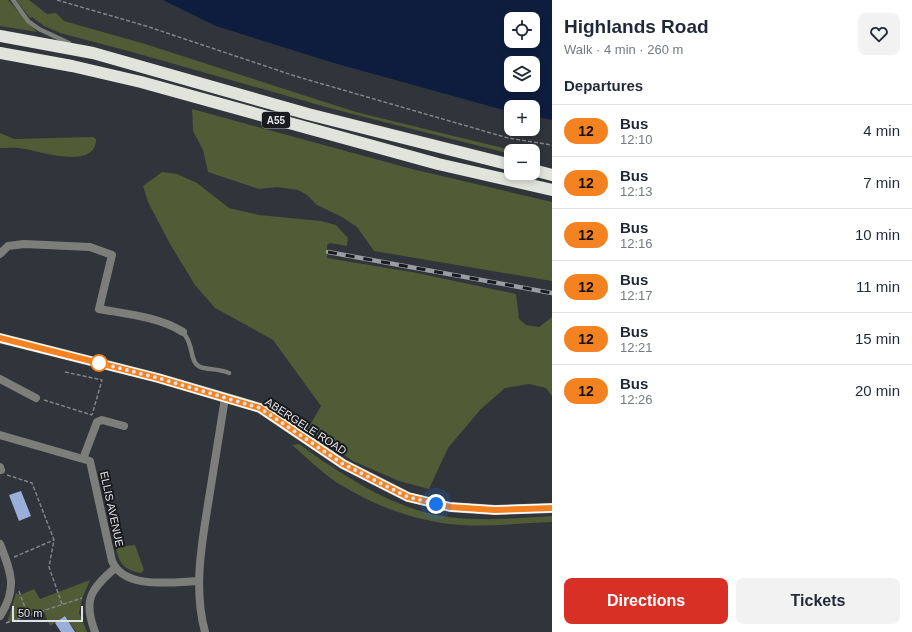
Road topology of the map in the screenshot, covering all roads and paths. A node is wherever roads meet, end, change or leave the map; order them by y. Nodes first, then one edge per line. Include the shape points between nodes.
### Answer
1 (13, 0) edge
2 (57, 0) edge
3 (0, 36) edge
4 (0, 53) edge
5 (93, 53) junction
6 (552, 145) edge
7 (504, 163) edge
8 (540, 172) edge
9 (552, 175) edge
10 (552, 190) edge
11 (0, 254) edge
12 (183, 332) joint
13 (0, 338) edge
14 (65, 372) dead end
15 (229, 373) dead end
16 (87, 374) dead end
17 (87, 377) junction
18 (0, 379) edge
19 (36, 398) joint
20 (225, 398) junction
21 (95, 418) junction
22 (124, 426) dead end
23 (0, 436) edge
24 (83, 459) junction
25 (0, 468) edge
26 (552, 508) edge
27 (54, 540) junction
28 (0, 544) edge
29 (6, 560) junction
30 (115, 568) junction
31 (12, 575) junction
32 (198, 581) junction
33 (90, 595) junction
34 (62, 604) junction
35 (0, 616) edge
36 (28, 616) junction
37 (0, 625) edge
38 (95, 632) edge
39 (205, 632) edge

1 - 5 lane via 28,21 38,29
2 - 6 path via 146,26 302,78 508,138
3 - 5 highway, A55
4 - 10 highway, A55 via 141,82 438,164
5 - 7 highway, A55 via 308,114
8 - 9 highway
11 - 12 street via 8,246 24,244 90,247 112,256 99,309 173,325
12 - 15 lane via 190,343 195,363 203,368
13 - 20 main road, ABERGELE ROAD via 158,378
14 - 17 path
16 - 17 path
17 - 21 path via 102,380
18 - 19 street
19 - 21 path
20 - 26 main road, ABERGELE ROAD via 260,408 343,464 408,497 450,507 495,510
20 - 32 street
21 - 22 street
21 - 24 street
23 - 24 street
24 - 30 street, ELLIS AVENUE via 90,460
25 - 27 path via 5,474 32,483
27 - 29 path
27 - 34 path via 49,567
28 - 29 street
29 - 31 street
30 - 32 street via 135,581
30 - 33 street via 103,578
31 - 35 street via 9,602
31 - 36 path
32 - 39 street
33 - 34 path
33 - 38 street via 88,615
34 - 36 path
36 - 37 path

